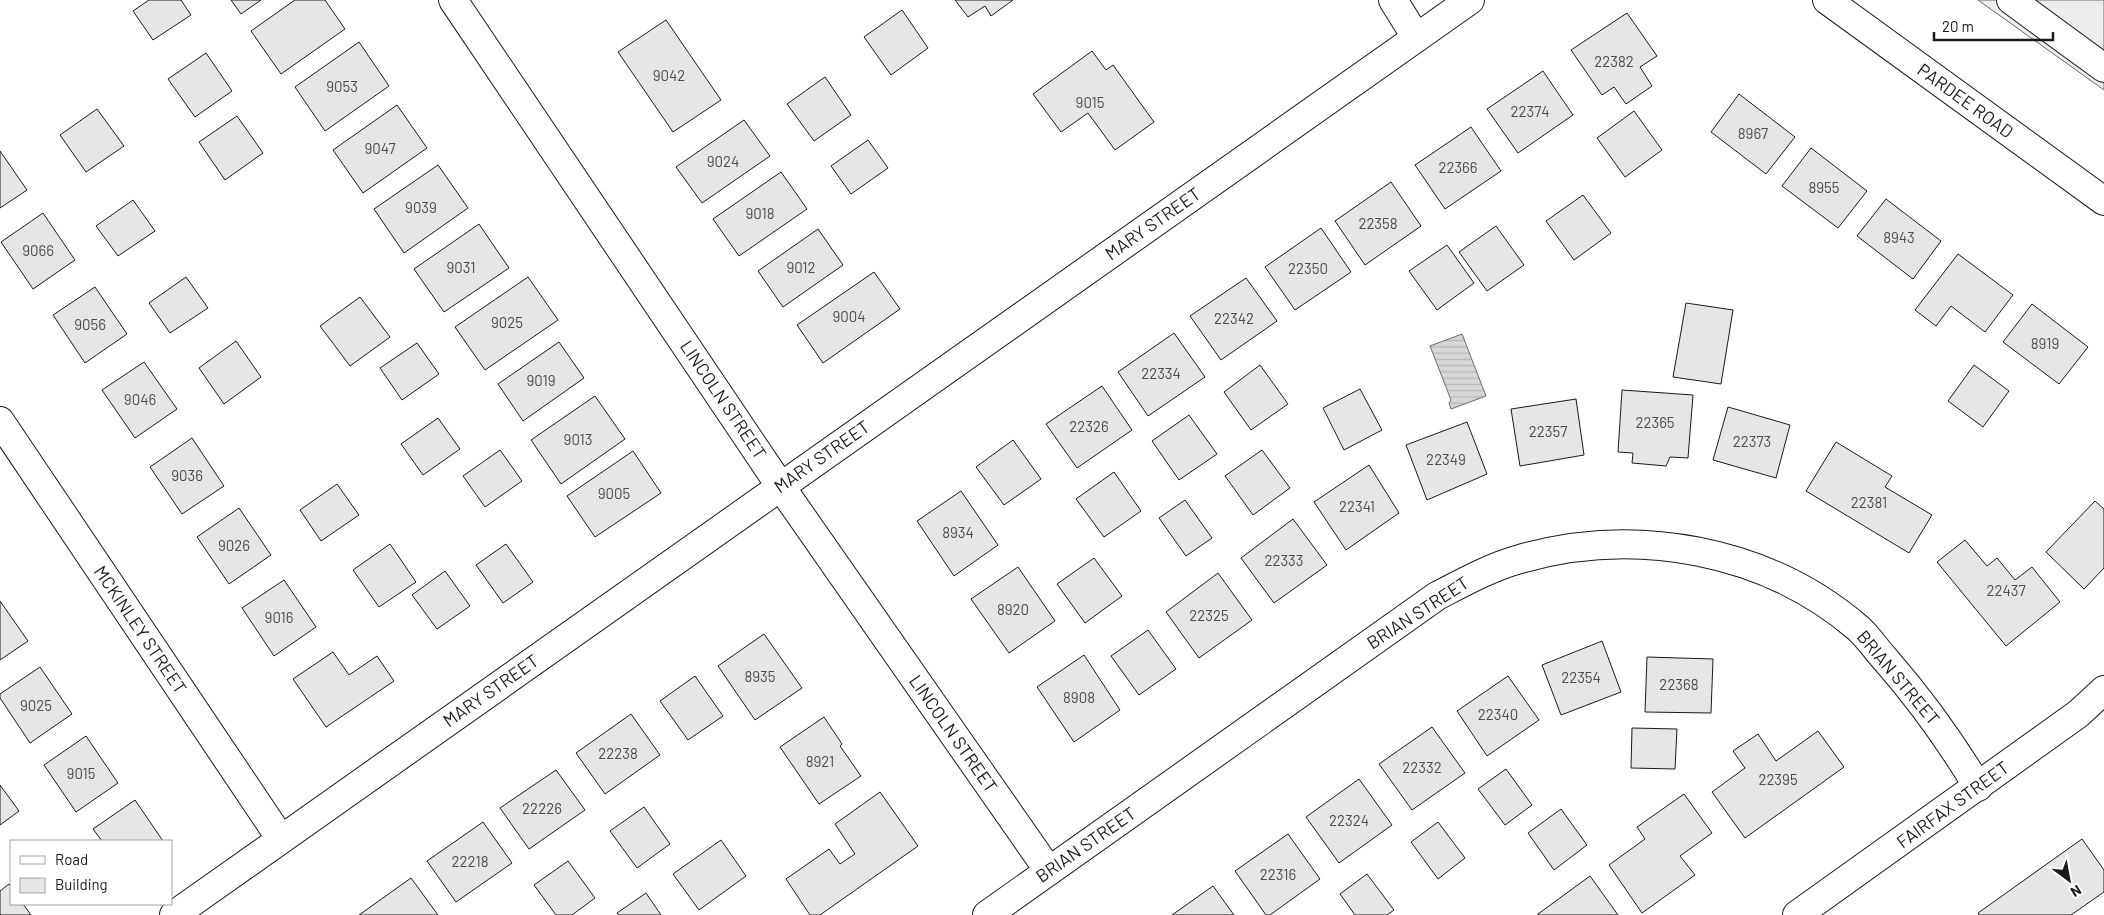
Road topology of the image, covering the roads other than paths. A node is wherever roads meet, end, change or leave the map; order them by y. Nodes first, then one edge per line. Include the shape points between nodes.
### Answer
1 (453, 0) edge
2 (1392, 0) edge
3 (1470, 0) edge
4 (1827, 0) edge
5 (2011, 0) edge
6 (1416, 37) junction
7 (2104, 68) edge
8 (2104, 201) edge
9 (0, 421) edge
10 (781, 486) junction
11 (2104, 690) edge
12 (1978, 787) junction
13 (281, 839) junction
14 (1049, 871) junction
15 (174, 915) edge
16 (987, 915) edge
17 (1797, 915) edge

1 - 10 street, LINCOLN STREET
2 - 6 street
3 - 6 street, MARY STREET
4 - 8 street, PARDEE ROAD
5 - 7 street
6 - 10 street, MARY STREET
9 - 13 street, MCKINLEY STREET
10 - 13 street, MARY STREET
10 - 14 street, LINCOLN STREET
11 - 12 street, FAIRFAX STREET via 2078,714
12 - 14 street, BRIAN STREET via 1956,749 1901,677 1858,629 1822,601 1766,572 1706,552 1643,544 1592,545 1518,560 1471,578 1437,596
12 - 17 street, FAIRFAX STREET
13 - 15 street, MARY STREET
14 - 16 street, BRIAN STREET

